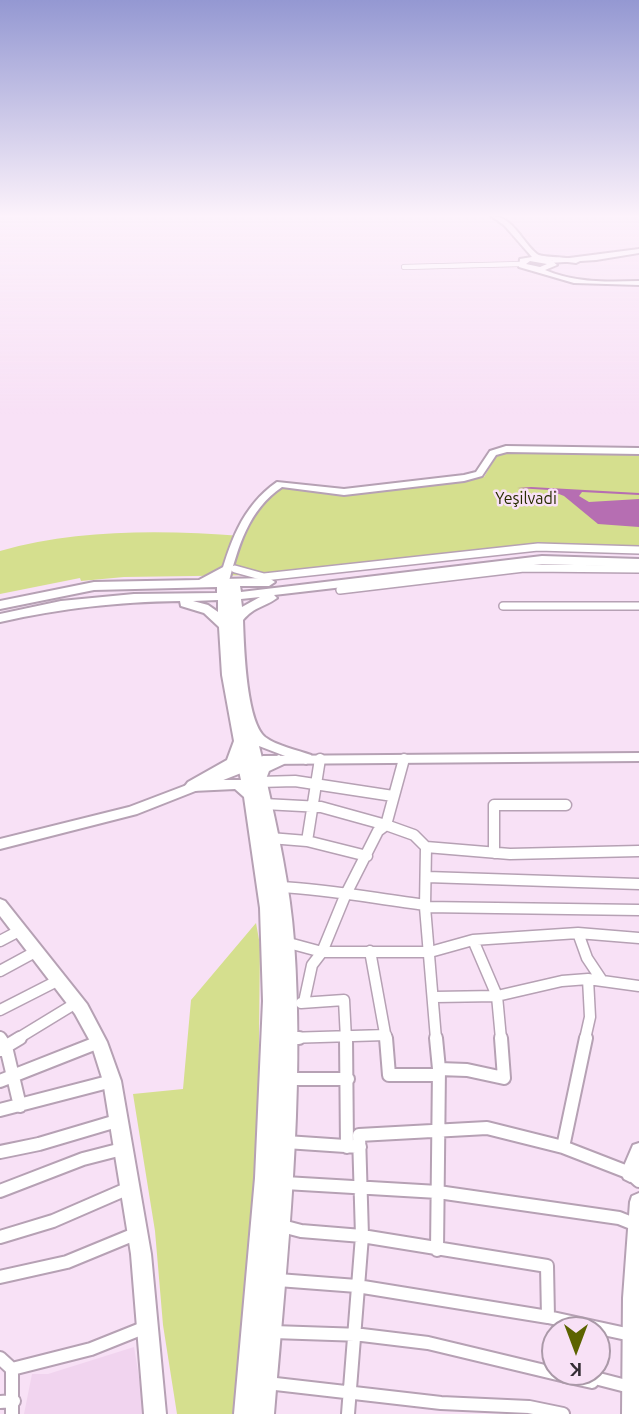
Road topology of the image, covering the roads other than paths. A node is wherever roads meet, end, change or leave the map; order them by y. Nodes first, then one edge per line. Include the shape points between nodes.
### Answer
1 (639, 451) edge
2 (639, 553) edge
3 (639, 563) edge
4 (639, 569) edge
5 (369, 581) junction
6 (230, 584) junction
7 (340, 590) junction
8 (134, 597) junction
9 (0, 605) edge
10 (503, 606) dead end
11 (639, 606) edge
12 (0, 618) edge
13 (231, 625) junction
14 (245, 734) junction
15 (639, 757) edge
16 (313, 759) junction
17 (404, 759) junction
18 (279, 760) joint
19 (256, 781) junction
20 (314, 783) junction
21 (193, 786) junction
22 (393, 796) junction
23 (566, 805) dead end
24 (311, 806) junction
25 (386, 825) junction
26 (271, 838) junction
27 (307, 841) junction
28 (0, 844) edge
29 (426, 847) junction
30 (639, 851) edge
31 (494, 853) junction
32 (367, 856) junction
33 (427, 877) junction
34 (639, 884) edge
35 (280, 887) junction
36 (345, 895) junction
37 (0, 905) edge
38 (426, 906) junction
39 (639, 910) edge
40 (19, 931) junction
41 (578, 933) junction
42 (639, 938) edge
43 (473, 940) junction
44 (0, 941) edge
45 (285, 942) junction
46 (370, 951) junction
47 (35, 952) junction
48 (323, 952) junction
49 (429, 952) junction
50 (0, 971) edge
51 (588, 979) junction
52 (601, 979) junction
53 (57, 981) junction
54 (639, 986) edge
55 (497, 996) junction
56 (435, 997) junction
57 (76, 1003) junction
58 (295, 1003) junction
59 (0, 1010) edge
60 (386, 1035) junction
61 (286, 1038) junction
62 (345, 1038) junction
63 (99, 1042) junction
64 (2, 1045) edge
65 (439, 1072) junction
66 (12, 1077) junction
67 (285, 1079) junction
68 (348, 1079) junction
69 (0, 1081) edge
70 (112, 1081) junction
71 (20, 1106) junction
72 (0, 1110) edge
73 (120, 1120) junction
74 (439, 1129) junction
75 (284, 1142) junction
76 (353, 1147) junction
77 (563, 1147) junction
78 (125, 1149) junction
79 (639, 1151) edge
80 (0, 1153) edge
81 (634, 1177) edge
82 (282, 1183) junction
83 (132, 1187) junction
84 (361, 1187) junction
85 (0, 1191) edge
86 (438, 1192) junction
87 (639, 1202) edge
88 (279, 1225) junction
89 (637, 1226) edge
90 (138, 1233) junction
91 (362, 1236) junction
92 (0, 1237) edge
93 (437, 1250) junction
94 (637, 1272) edge
95 (0, 1277) edge
96 (274, 1280) junction
97 (357, 1286) junction
98 (542, 1316) edge
99 (548, 1316) edge
100 (611, 1324) edge
101 (635, 1326) edge
102 (146, 1327) junction
103 (269, 1331) junction
104 (352, 1333) junction
105 (0, 1358) edge
106 (12, 1369) junction
107 (265, 1383) junction
108 (349, 1392) junction
109 (635, 1398) edge
110 (8, 1406) edge
111 (155, 1414) edge
112 (246, 1414) edge
113 (262, 1414) edge
114 (348, 1414) edge
115 (563, 1414) edge

1 - 6 street via 506,449 493,453 479,474 464,478 344,492 280,484 258,500 244,522
2 - 6 main road via 540,552
3 - 5 main road via 542,561
4 - 7 street via 524,568
5 - 6 main road
5 - 7 main road
6 - 8 main road
6 - 9 main road via 94,586
6 - 13 main road
7 - 13 main road via 263,599 246,608
8 - 12 main road
8 - 13 main road via 198,605
10 - 11 street
13 - 14 main road via 229,672
14 - 16 main road
14 - 19 main road
14 - 21 main road via 233,763
15 - 17 street
16 - 17 street
16 - 18 street
16 - 20 street
17 - 22 street
18 - 19 main road via 262,768
19 - 20 street
19 - 21 street
19 - 21 main road
19 - 24 street
19 - 26 main road
19 - 112 main road via 267,887 273,1030
20 - 22 street
20 - 24 street
21 - 28 street via 132,811
22 - 25 street
23 - 31 street via 494,805
24 - 25 street
24 - 27 street
25 - 29 street via 416,835
25 - 32 street via 378,831
26 - 27 street
26 - 35 main road
27 - 32 street
29 - 31 street
29 - 33 street
30 - 31 street
32 - 36 street
33 - 34 street
33 - 38 street
35 - 36 street via 326,889
35 - 45 main road
36 - 38 street
36 - 48 street
37 - 40 street
38 - 39 street
38 - 49 street
40 - 44 street
40 - 47 street
41 - 42 street
41 - 43 street
41 - 52 street
43 - 49 street
43 - 55 street
45 - 48 street
45 - 58 main road
46 - 48 street
46 - 49 street
46 - 60 street
47 - 50 street
47 - 53 street
48 - 58 street
49 - 56 street
51 - 52 street
51 - 55 street
51 - 77 street via 590,1017
52 - 54 street
53 - 57 street
53 - 59 street
55 - 56 street
55 - 65 street via 504,1078 467,1070
56 - 65 street
57 - 63 street
57 - 64 street
58 - 61 main road
58 - 62 street via 344,1000
60 - 62 street
60 - 65 street via 389,1075
61 - 62 street
61 - 67 main road
62 - 68 street
63 - 66 street
63 - 70 street
64 - 66 street
65 - 74 street
66 - 69 street
66 - 71 street
67 - 68 street
67 - 75 main road
68 - 76 street
70 - 71 street
70 - 73 street
71 - 72 street
73 - 78 street
73 - 80 street
74 - 76 street via 359,1135
74 - 77 street via 487,1128
74 - 86 street
75 - 76 street
75 - 82 main road
76 - 84 street
77 - 81 street
78 - 83 street
78 - 85 street via 83,1159
79 - 81 street
82 - 84 street
82 - 88 main road
83 - 90 street
83 - 92 street via 53,1221
84 - 86 street
84 - 91 street
86 - 89 street via 619,1218
86 - 93 street
87 - 89 street
88 - 91 street
88 - 96 main road
89 - 94 street
90 - 95 street via 67,1262
90 - 102 street
91 - 93 street
91 - 97 street
93 - 99 street via 547,1266
94 - 101 street
96 - 97 street
96 - 103 main road
97 - 98 street
97 - 104 street
100 - 101 street
101 - 109 street
102 - 106 street via 91,1349
102 - 111 street
103 - 104 street
103 - 107 main road
104 - 108 street
104 - 109 street via 448,1346 556,1376 592,1382 595,1378
105 - 106 street
106 - 110 street
107 - 108 street
107 - 113 main road
108 - 114 street
108 - 115 street

